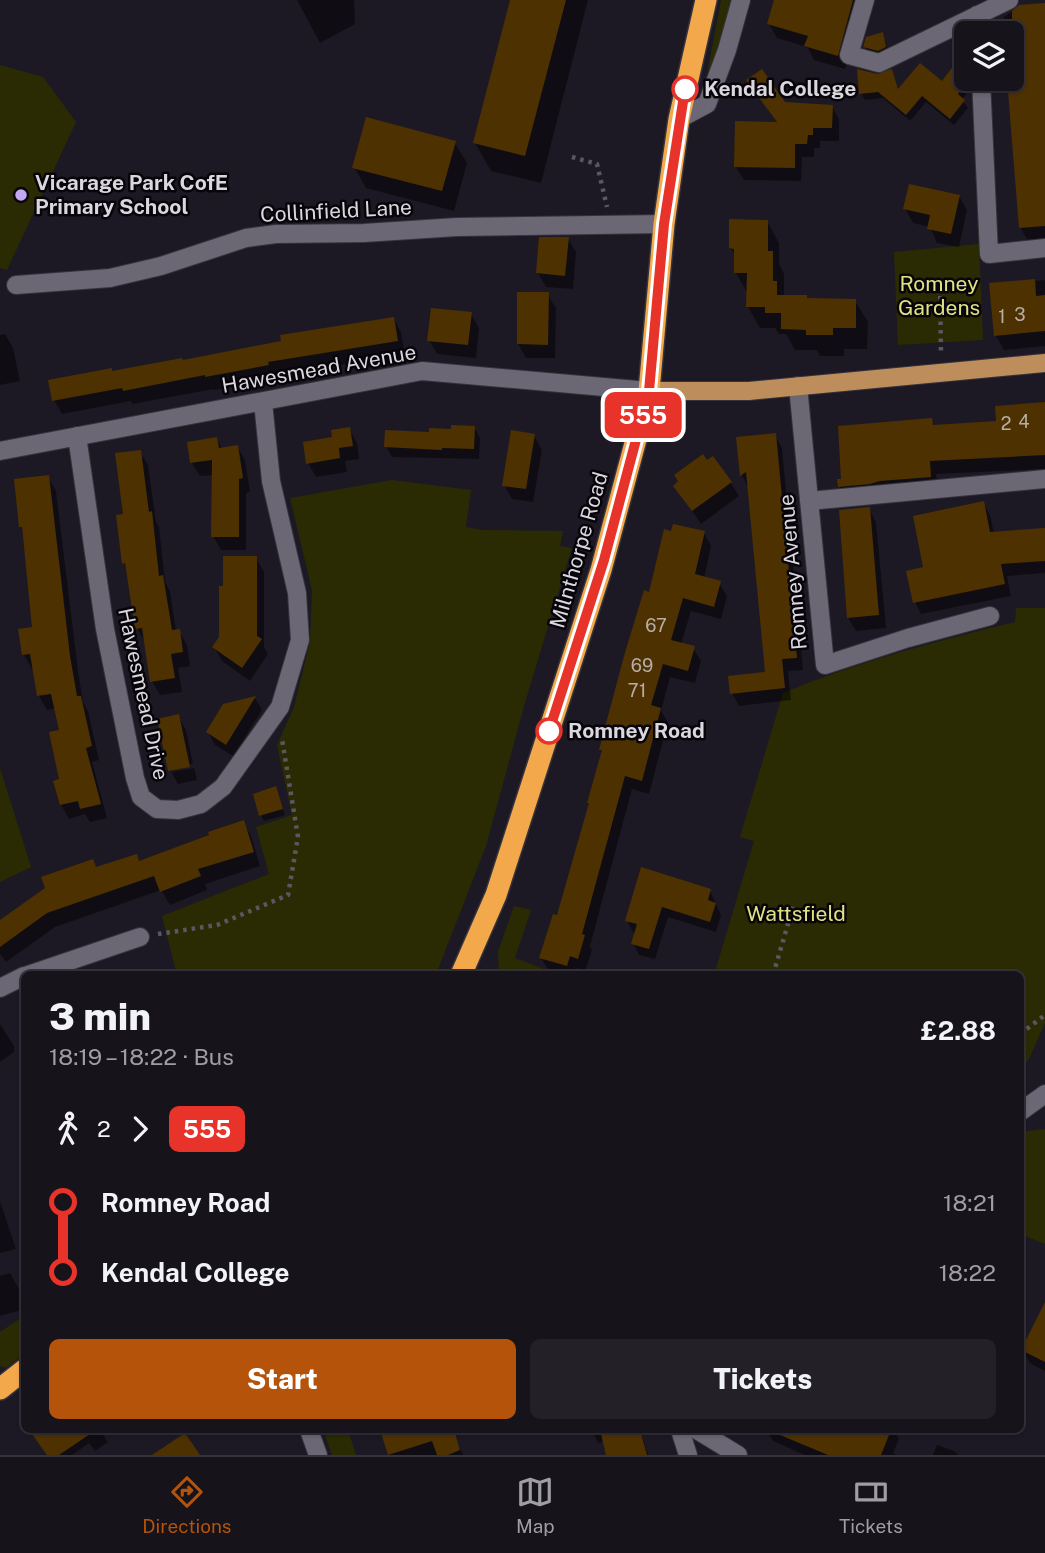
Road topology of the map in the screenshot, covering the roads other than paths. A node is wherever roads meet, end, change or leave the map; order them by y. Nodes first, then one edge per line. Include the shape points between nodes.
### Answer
1 (706, 0) edge
2 (741, 0) edge
3 (865, 0) edge
4 (1009, 0) edge
5 (982, 21) edge
6 (954, 33) edge
7 (982, 91) edge
8 (679, 119) junction
9 (664, 224) junction
10 (1045, 248) edge
11 (16, 285) dead end
12 (1045, 363) edge
13 (798, 386) junction
14 (649, 391) junction
15 (263, 402) junction
16 (77, 436) junction
17 (0, 451) edge
18 (1045, 479) edge
19 (809, 502) junction
20 (990, 616) dead end
21 (139, 937) road end
22 (38, 971) edge
23 (463, 971) edge
24 (21, 978) edge
25 (0, 988) edge
26 (1045, 1094) edge
27 (1024, 1109) edge
28 (21, 1372) edge
29 (0, 1388) edge
30 (310, 1433) edge
31 (681, 1433) edge
32 (703, 1433) edge
33 (318, 1455) edge
34 (688, 1455) edge
35 (738, 1455) edge

1 - 8 highway, Milnthorpe Road
2 - 8 street via 708,104
3 - 6 street via 849,55 879,63
4 - 5 street
7 - 10 street via 989,254
8 - 9 highway, Milnthorpe Road
9 - 11 street, Collinfield Lane via 276,234 246,238 110,278
9 - 14 highway, Milnthorpe Road
12 - 13 main road
13 - 14 main road via 724,392
13 - 19 street, Romney Avenue
14 - 15 street, Hawesmead Avenue via 422,371
14 - 23 highway, Milnthorpe Road via 590,603 496,895
15 - 16 street, Hawesmead Avenue
15 - 16 street, Hawesmead Drive via 271,481 297,593 300,640 281,707 223,787 201,804 178,810 157,809 141,797 135,778 105,629
16 - 17 street, Hawesmead Avenue
18 - 19 street
19 - 20 street, Romney Avenue via 825,666
21 - 22 street
24 - 25 street
26 - 27 street
28 - 29 highway
30 - 33 street
31 - 34 street
32 - 35 street

